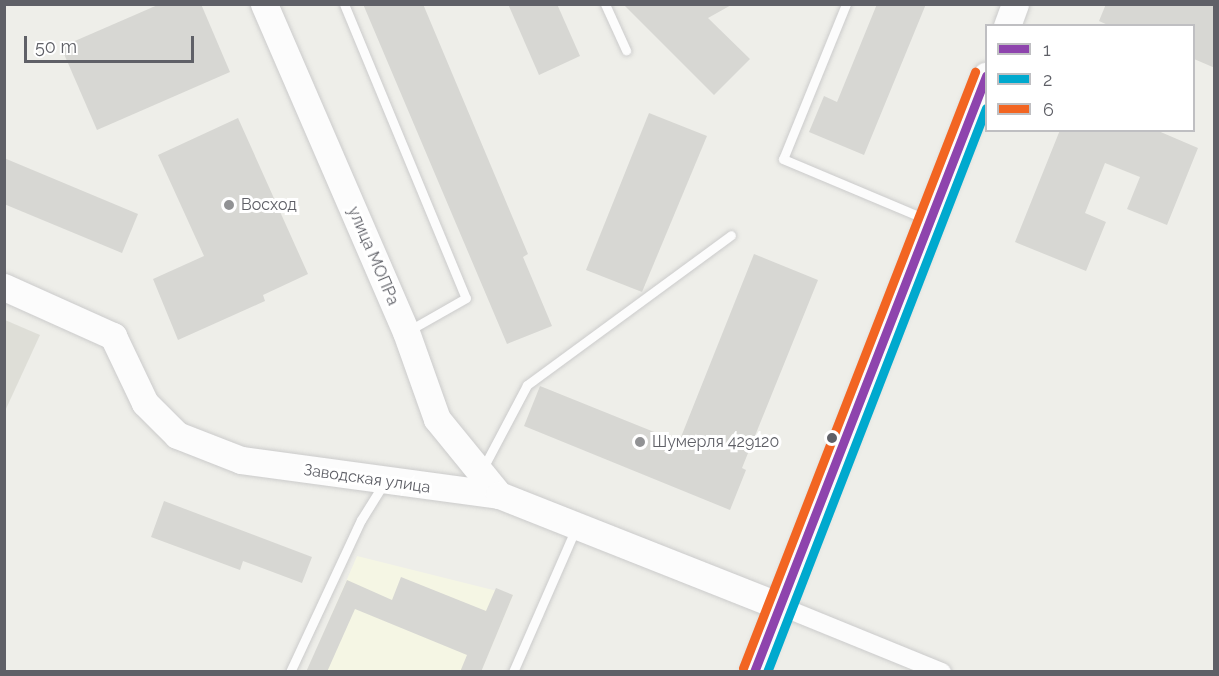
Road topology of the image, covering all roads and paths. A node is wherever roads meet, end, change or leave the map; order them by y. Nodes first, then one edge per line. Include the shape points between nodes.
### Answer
1 (264, 4) edge
2 (344, 4) edge
3 (605, 4) edge
4 (846, 4) edge
5 (1015, 4) edge
6 (1008, 24) edge
7 (626, 51) dead end
8 (985, 81) edge
9 (928, 220) junction
10 (731, 235) dead end
11 (4, 287) edge
12 (406, 332) junction
13 (482, 470) junction
14 (384, 483) junction
15 (499, 495) junction
16 (578, 526) junction
17 (780, 606) junction
18 (930, 669) edge
19 (290, 672) edge
20 (513, 672) edge
21 (754, 672) edge

1 - 12 street, улица МОПРа
2 - 12 lane via 466,297
3 - 7 lane
4 - 9 lane via 783,159
5 - 6 street
8 - 9 street
9 - 17 street
10 - 13 lane via 526,386
11 - 14 street, Заводская улица via 113,336 145,403 177,435 241,460
12 - 13 street, улица МОПРа via 437,419
13 - 15 street, улица МОПРа
14 - 15 street, Заводская улица
14 - 19 lane via 361,520
15 - 16 street, Заводская улица
16 - 17 street, Заводская улица
16 - 20 lane
17 - 18 street
17 - 21 street

